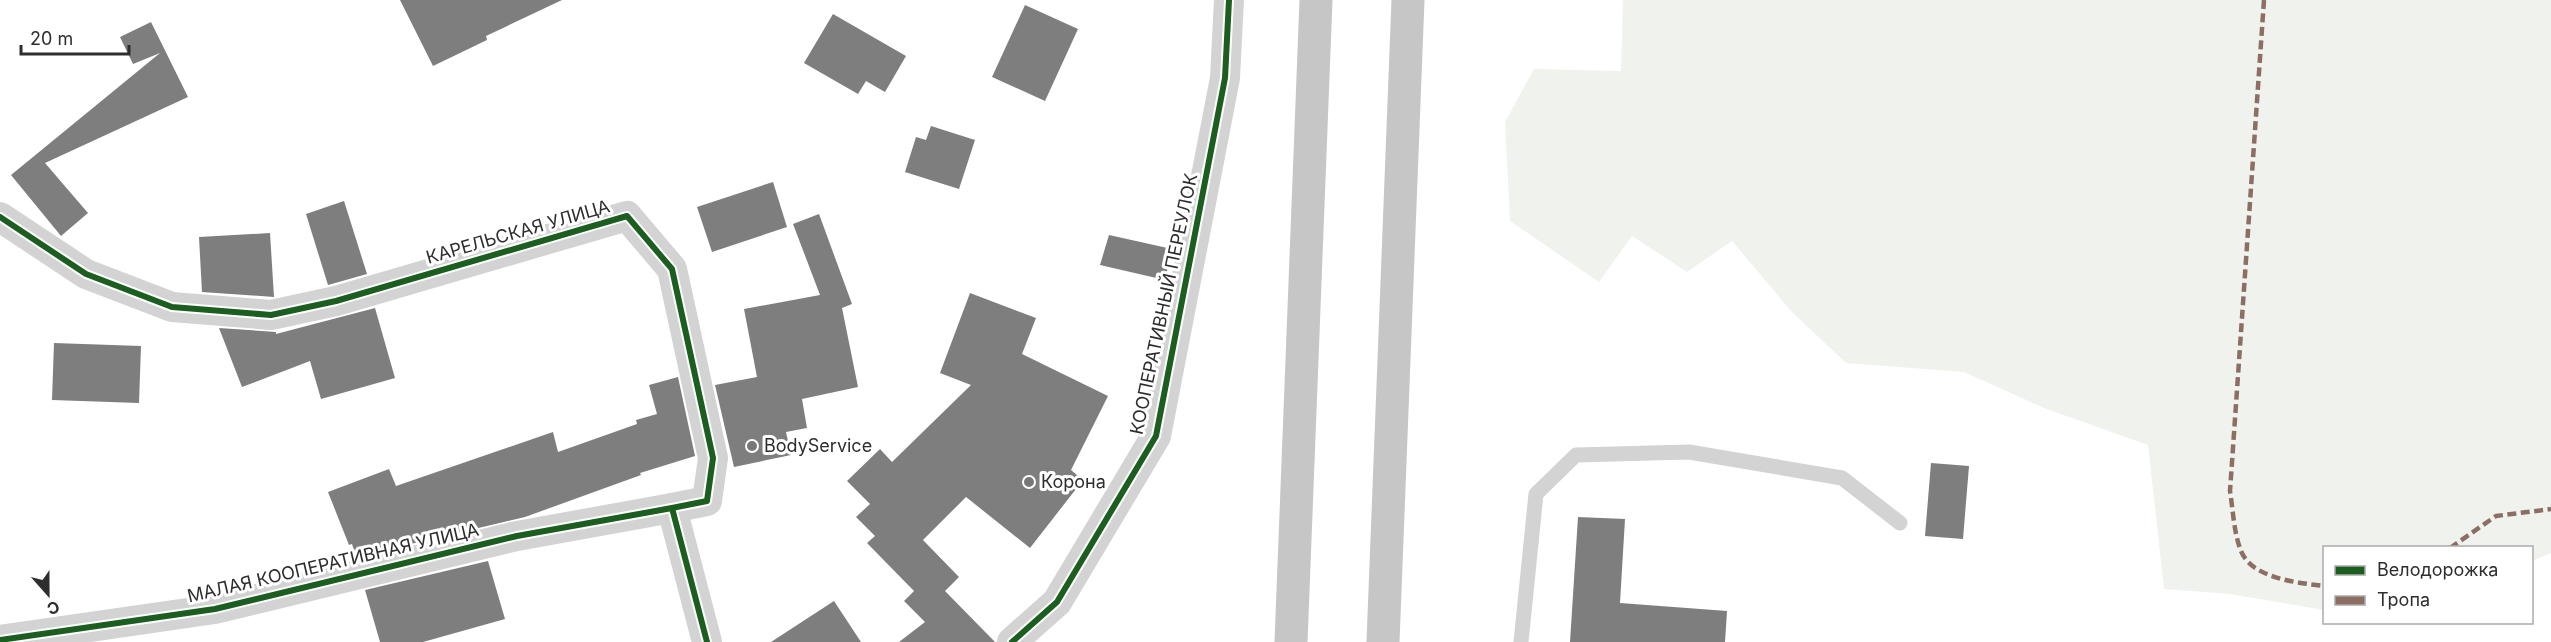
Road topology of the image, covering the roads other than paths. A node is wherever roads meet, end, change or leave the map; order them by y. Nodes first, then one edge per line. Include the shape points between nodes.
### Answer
1 (1229, 0) edge
2 (1316, 0) edge
3 (1408, 0) edge
4 (0, 217) edge
5 (672, 508) junction
6 (1899, 523) dead end
7 (0, 640) edge
8 (707, 642) edge
9 (1012, 642) edge
10 (1291, 642) edge
11 (1383, 642) edge
12 (1521, 642) edge

1 - 9 street, КООПЕРАТИВНЫЙ ПЕРЕУЛОК via 1225,78 1156,436 1057,602
2 - 10 main road
3 - 11 main road
4 - 5 street, КАРЕЛЬСКАЯ УЛИЦА via 86,274 172,307 271,315 336,301 627,216 672,269 713,458 707,501
5 - 7 street, МАЛАЯ КООПЕРАТИВНАЯ УЛИЦА via 518,536 216,609
5 - 8 street
6 - 12 lane via 1842,478 1689,452 1576,455 1536,494

